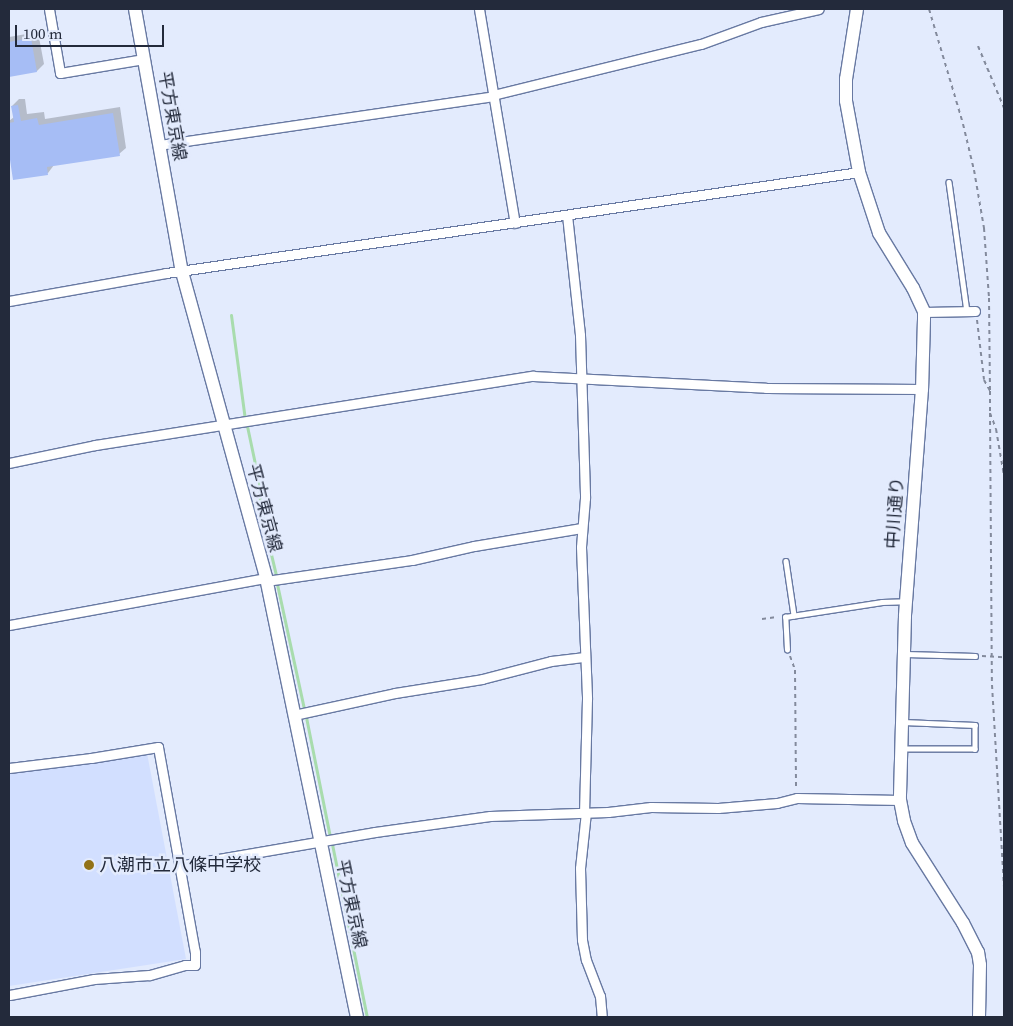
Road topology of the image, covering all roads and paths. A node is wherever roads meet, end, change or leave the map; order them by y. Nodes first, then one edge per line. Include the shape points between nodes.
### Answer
1 (49, 9) edge
2 (135, 9) edge
3 (479, 9) edge
4 (819, 9) edge
5 (857, 9) edge
6 (929, 9) edge
7 (978, 46) dead end
8 (144, 59) junction
9 (493, 96) junction
10 (1004, 108) edge
11 (159, 145) junction
12 (859, 172) junction
13 (949, 182) dead end
14 (567, 216) junction
15 (515, 223) junction
16 (182, 272) junction
17 (9, 301) edge
18 (924, 312) junction
19 (973, 314) junction
20 (581, 378) junction
21 (922, 389) junction
22 (990, 391) junction
23 (990, 413) junction
24 (224, 426) junction
25 (9, 463) edge
26 (1004, 476) edge
27 (581, 528) junction
28 (786, 560) dead end
29 (266, 580) junction
30 (906, 602) junction
31 (794, 614) junction
32 (785, 617) junction
33 (762, 619) dead end
34 (9, 625) edge
35 (787, 650) joint
36 (905, 654) junction
37 (975, 656) dead end
38 (987, 656) dead end
39 (585, 657) junction
40 (991, 657) junction
41 (1004, 657) edge
42 (294, 715) junction
43 (902, 722) junction
44 (901, 749) junction
45 (9, 768) edge
46 (797, 798) junction
47 (900, 800) junction
48 (585, 812) junction
49 (320, 842) junction
50 (178, 866) junction
51 (1004, 888) edge
52 (9, 995) edge
53 (357, 1017) edge
54 (602, 1017) edge
55 (979, 1017) edge

1 - 8 street via 60,73
2 - 8 street, 平方東京線
3 - 9 street
4 - 9 street via 761,22 701,44
5 - 12 street, 中川通り via 846,79 846,101
6 - 22 path via 963,124 984,228
7 - 10 path
8 - 11 street, 平方東京線
9 - 11 street
9 - 15 street
11 - 16 street, 平方東京線
12 - 14 street
12 - 18 street, 中川通り via 879,232
13 - 19 lane
14 - 15 street
14 - 20 street via 575,270
15 - 16 street
16 - 17 street
16 - 24 street, 平方東京線
18 - 19 street
18 - 21 street, 中川通り
19 - 22 path via 984,380
20 - 21 street via 766,388
20 - 24 street via 521,377
20 - 27 street via 585,498
21 - 30 street, 中川通り
22 - 23 path
23 - 26 path
23 - 40 path
24 - 25 street via 95,445
24 - 29 street, 平方東京線
27 - 29 street via 412,560
27 - 39 street
28 - 31 lane
29 - 34 street
29 - 42 street, 平方東京線
30 - 31 lane via 882,602
30 - 36 street, 中川通り
31 - 32 lane
32 - 33 path
32 - 35 lane
35 - 46 path via 795,670
36 - 37 lane
36 - 43 street, 中川通り
38 - 40 path
39 - 42 street via 551,661 482,679 395,693
39 - 48 street
40 - 41 path
40 - 51 path
42 - 49 street, 平方東京線
43 - 44 street, 中川通り
43 - 44 lane via 975,725 975,749
44 - 47 street, 中川通り
45 - 50 street via 158,747
46 - 47 street
46 - 48 street via 718,808 651,807
47 - 55 street, 中川通り via 912,843 963,922 978,952
48 - 49 street via 490,816
48 - 54 street via 580,868 582,940 600,996
49 - 50 street
49 - 53 street, 平方東京線
50 - 52 street via 195,965 149,975 94,979

